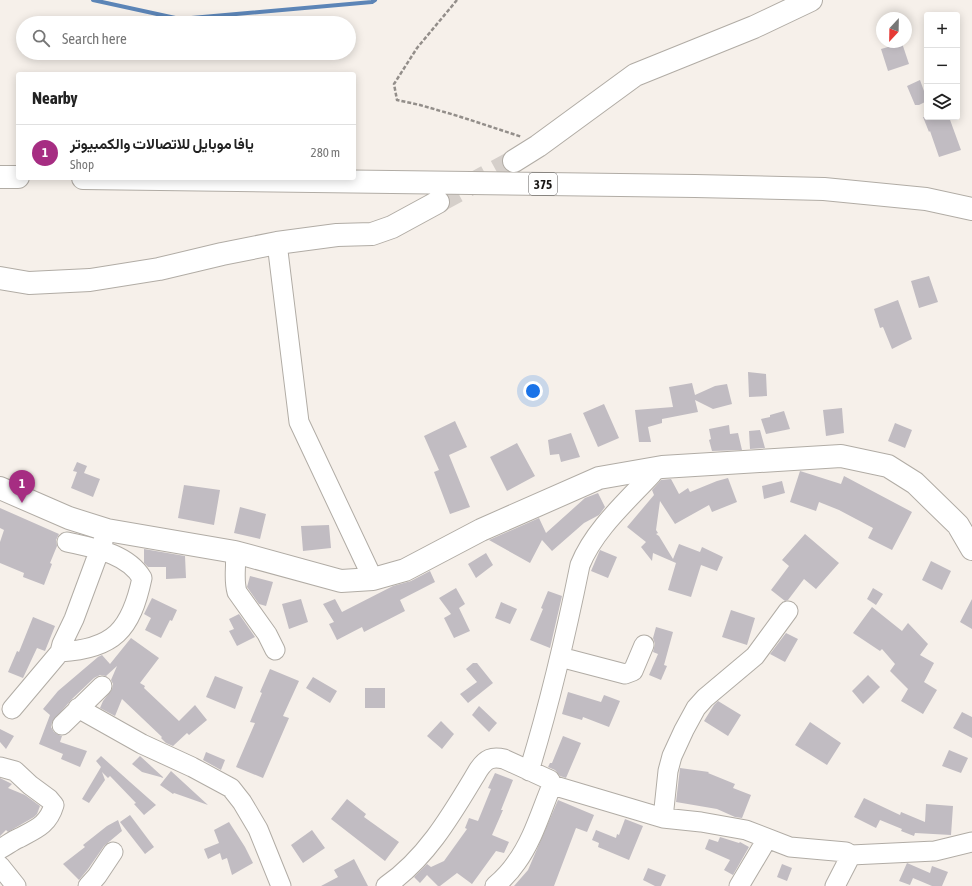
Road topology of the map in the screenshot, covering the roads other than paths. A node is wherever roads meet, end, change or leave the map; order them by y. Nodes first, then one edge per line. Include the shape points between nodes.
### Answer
1 (811, 0) edge
2 (514, 161) tunnel mouth
3 (0, 177) edge
4 (16, 177) edge
5 (234, 180) edge
6 (438, 202) tunnel mouth
7 (972, 209) edge
8 (277, 243) junction
9 (0, 278) edge
10 (656, 468) junction
11 (0, 488) edge
12 (107, 530) junction
13 (67, 542) dead end
14 (972, 548) edge
15 (102, 552) junction
16 (235, 552) junction
17 (373, 579) junction
18 (788, 611) dead end
19 (644, 645) dead end
20 (275, 650) dead end
21 (60, 652) junction
22 (560, 656) junction
23 (102, 686) dead end
24 (78, 708) junction
25 (12, 709) dead end
26 (62, 726) dead end
27 (0, 767) edge
28 (529, 771) junction
29 (552, 785) junction
30 (663, 818) junction
31 (767, 839) junction
32 (972, 842) edge
33 (0, 850) edge
34 (113, 852) dead end
35 (851, 855) junction
36 (0, 866) edge
37 (16, 886) edge
38 (88, 886) edge
39 (281, 886) edge
40 (386, 886) edge
41 (495, 886) edge
42 (738, 886) edge
43 (835, 886) edge

1 - 2 main road via 754,27 635,75
3 - 4 main road
5 - 7 main road, 375 via 824,189 926,200
6 - 8 main road via 392,227 372,234 337,235
8 - 9 main road via 159,269 90,280 29,283
8 - 17 street via 299,422
10 - 14 main road via 841,456 888,466 915,483 958,525
10 - 17 main road via 599,478 481,530 405,570
10 - 22 street via 592,540 585,552
11 - 12 main road via 69,518
12 - 15 street
12 - 16 main road
13 - 15 street
15 - 21 street via 97,557
15 - 21 street via 128,562 142,578 135,603 118,634 108,641 101,645
16 - 17 main road via 341,582
16 - 20 street via 234,575 237,592 267,634
18 - 30 street via 756,656 696,708 672,756
19 - 22 street via 633,671 625,674
21 - 25 street
22 - 28 street
23 - 24 street
24 - 26 street
24 - 39 street via 142,744 231,788 258,829
27 - 33 street via 15,771 54,805 52,812 40,827
28 - 29 street via 550,780
28 - 40 street via 498,757 484,762 424,853
29 - 30 street
29 - 41 street via 517,863
30 - 31 street via 746,830
31 - 35 street via 790,847 846,852
31 - 42 street
32 - 35 street via 935,851
34 - 38 street
35 - 43 street
36 - 37 street

